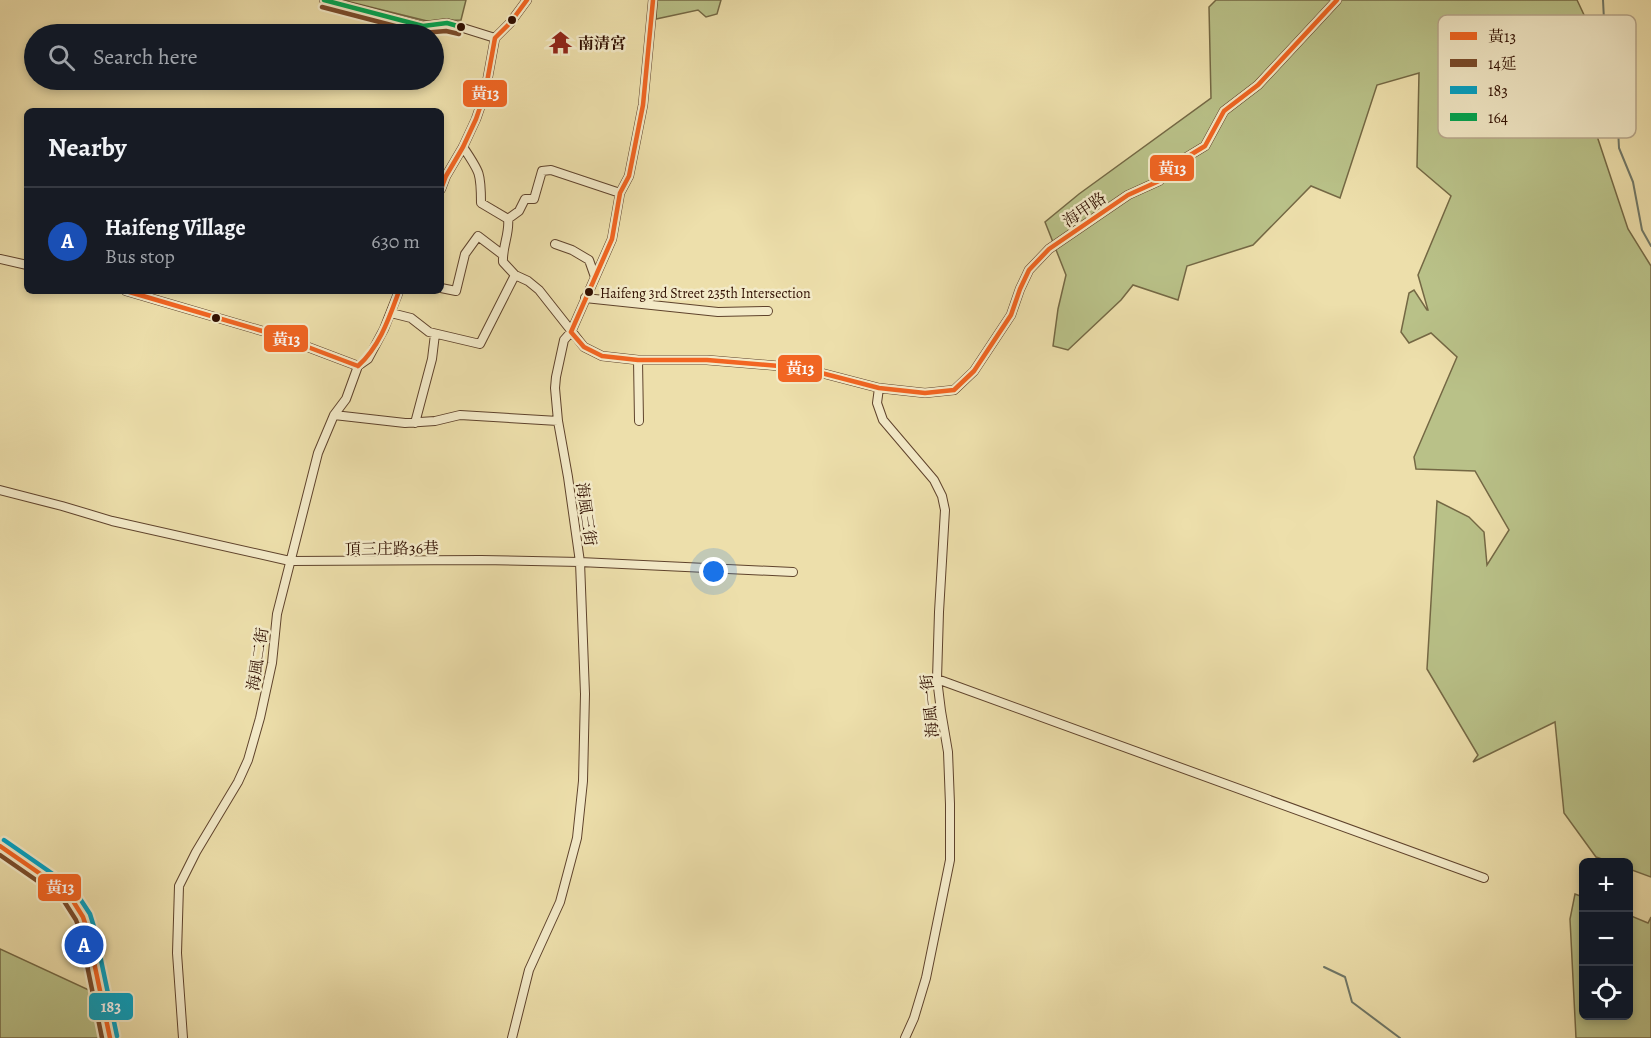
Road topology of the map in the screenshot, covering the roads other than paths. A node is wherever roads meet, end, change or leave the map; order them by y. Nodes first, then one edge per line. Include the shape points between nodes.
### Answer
1 (324, 0) edge
2 (527, 0) edge
3 (653, 0) edge
4 (1337, 0) edge
5 (415, 24) edge
6 (439, 24) edge
7 (495, 38) junction
8 (463, 147) junction
9 (444, 181) edge
10 (620, 193) junction
11 (508, 219) junction
12 (555, 244) dead end
13 (503, 255) junction
14 (0, 259) edge
15 (24, 264) edge
16 (515, 274) junction
17 (595, 277) junction
18 (444, 289) edge
19 (136, 294) edge
20 (398, 294) edge
21 (585, 298) junction
22 (768, 311) dead end
23 (391, 313) junction
24 (571, 332) junction
25 (435, 334) junction
26 (638, 360) junction
27 (358, 366) junction
28 (879, 388) junction
29 (334, 415) junction
30 (558, 421) junction
31 (639, 421) dead end
32 (415, 423) junction
33 (0, 490) edge
34 (290, 561) junction
35 (580, 561) junction
36 (793, 572) dead end
37 (937, 680) junction
38 (0, 846) edge
39 (1484, 878) dead end
40 (110, 1038) edge
41 (183, 1038) edge
42 (512, 1038) edge
43 (905, 1038) edge

1 - 5 street
2 - 7 street
3 - 10 street, 海風三街 via 643,105 629,176
4 - 28 street, 海甲路 via 1258,85 1224,111 1205,146 1159,181 1128,195 1049,249 1029,270 1011,315 974,371 954,390 925,393
6 - 7 street
7 - 8 street via 485,93
8 - 9 street
8 - 11 street via 481,178 481,203
10 - 11 street via 551,170 542,171 534,198 525,199 519,211
10 - 17 street, 海風三街 via 612,239
11 - 13 street
12 - 17 street via 589,260
13 - 16 street via 503,262
13 - 18 street via 478,236 465,254 456,291
14 - 15 street
16 - 24 street, 海甲路 via 539,290
16 - 25 street via 480,344
17 - 21 street, 海風三街
19 - 27 street via 276,335
20 - 23 street, 海風二街
21 - 22 street via 718,312
21 - 24 street, 海風三街
23 - 25 street via 411,318
23 - 27 street, 海風二街 via 368,359
24 - 26 street, 海甲路 via 584,347 602,356
24 - 30 street, 海風三街 via 564,340 556,377
25 - 32 street
26 - 28 street, 海甲路 via 707,360 806,369
26 - 31 street
27 - 29 street, 海風二街 via 346,399
28 - 37 street, 海風一街 via 877,403 883,420 934,480 945,510
29 - 32 street
29 - 34 street, 海風二街 via 318,453
30 - 32 street via 460,415
30 - 35 street, 海風三街
33 - 34 street, 頂三庄路36巷 via 112,521
34 - 35 street, 頂三庄路36巷
34 - 41 street, 海風二街 via 277,614 272,663 248,760 179,886 177,953
35 - 36 street, 頂三庄路36巷
35 - 42 street, 海風三街 via 585,694 583,781 576,838 560,902 529,970
37 - 39 street
37 - 43 street, 海風一街 via 948,752 950,860 926,978
38 - 40 street via 68,893 83,917

